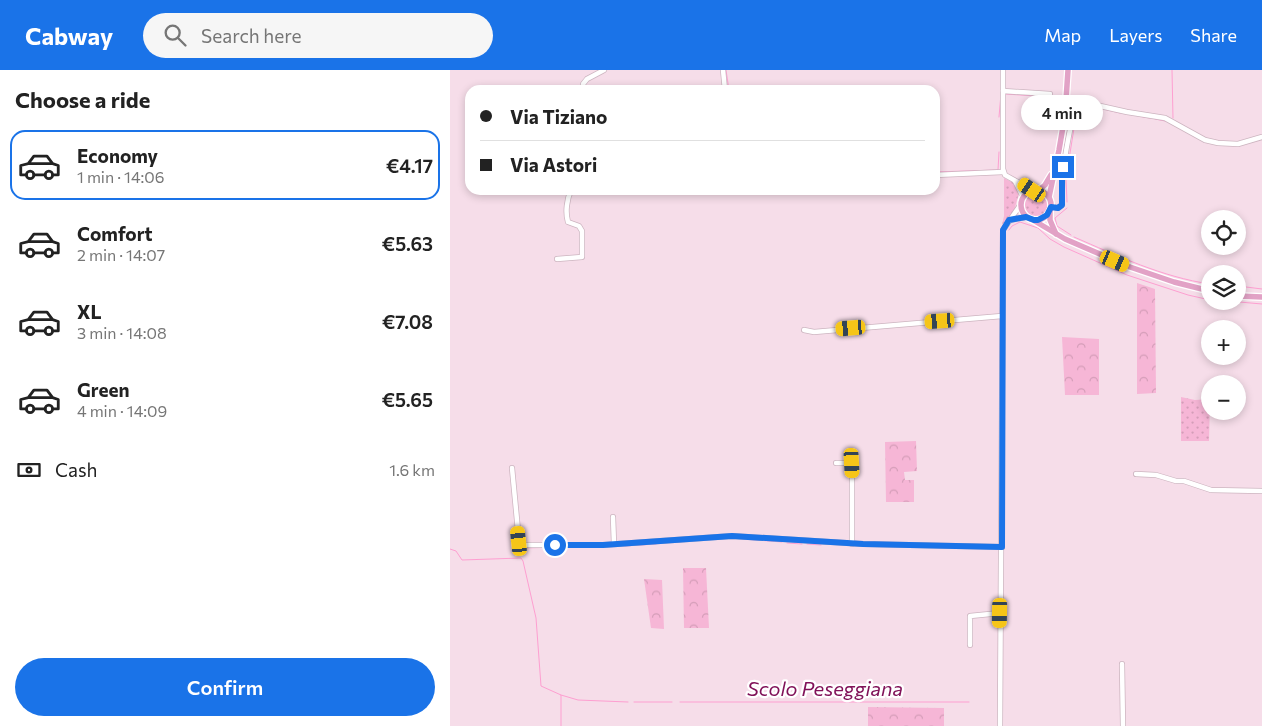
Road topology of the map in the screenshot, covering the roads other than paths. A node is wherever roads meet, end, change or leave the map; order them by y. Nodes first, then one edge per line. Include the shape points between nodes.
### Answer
1 (604, 70) edge
2 (723, 70) edge
3 (1003, 70) edge
4 (1068, 70) edge
5 (583, 85) edge
6 (724, 85) edge
7 (1003, 91) junction
8 (1050, 94) dead end
9 (1262, 136) edge
10 (1056, 164) junction
11 (1004, 172) junction
12 (940, 175) edge
13 (1013, 178) junction
14 (1032, 190) junction
15 (1040, 190) junction
16 (569, 195) edge
17 (1049, 197) junction
18 (1022, 201) junction
19 (1050, 209) junction
20 (1026, 217) junction
21 (1009, 220) junction
22 (1034, 220) junction
23 (1056, 234) junction
24 (557, 259) dead end
25 (1201, 289) edge
26 (1246, 296) edge
27 (1262, 297) edge
28 (1002, 316) junction
29 (804, 330) dead end
30 (836, 463) dead end
31 (512, 468) dead end
32 (1136, 474) dead end
33 (1262, 491) edge
34 (612, 518) dead end
35 (614, 544) junction
36 (852, 544) junction
37 (1002, 547) junction
38 (1000, 613) junction
39 (970, 645) dead end
40 (1122, 664) dead end
41 (1000, 726) edge
42 (1123, 726) edge

1 - 5 street via 587,79
2 - 6 street
3 - 7 street
4 - 10 main road via 1065,115
7 - 8 street
7 - 11 street
9 - 19 street via 1238,144 1218,143 1165,118 1087,103 1077,104 1063,167 1062,205
10 - 15 main road
10 - 17 main road
11 - 12 street
11 - 13 street
13 - 14 street
13 - 18 street via 1019,186
14 - 15 main road
14 - 18 main road
15 - 17 main road
16 - 24 street via 566,216 568,222 579,226 582,231 582,256
17 - 19 main road
18 - 20 main road via 1021,208
18 - 21 street
19 - 22 main road via 1043,218
19 - 23 main road via 1050,220
20 - 21 street
20 - 22 main road
21 - 28 street via 1003,230
22 - 23 main road
23 - 25 main road via 1151,276
26 - 27 main road
28 - 29 street via 814,332
28 - 37 street
30 - 36 street via 852,463
31 - 35 street via 521,544
32 - 33 street via 1156,475 1211,490
34 - 35 street
35 - 36 street via 732,536
36 - 37 street
37 - 38 street
38 - 39 street via 970,616
38 - 41 street
40 - 42 street

